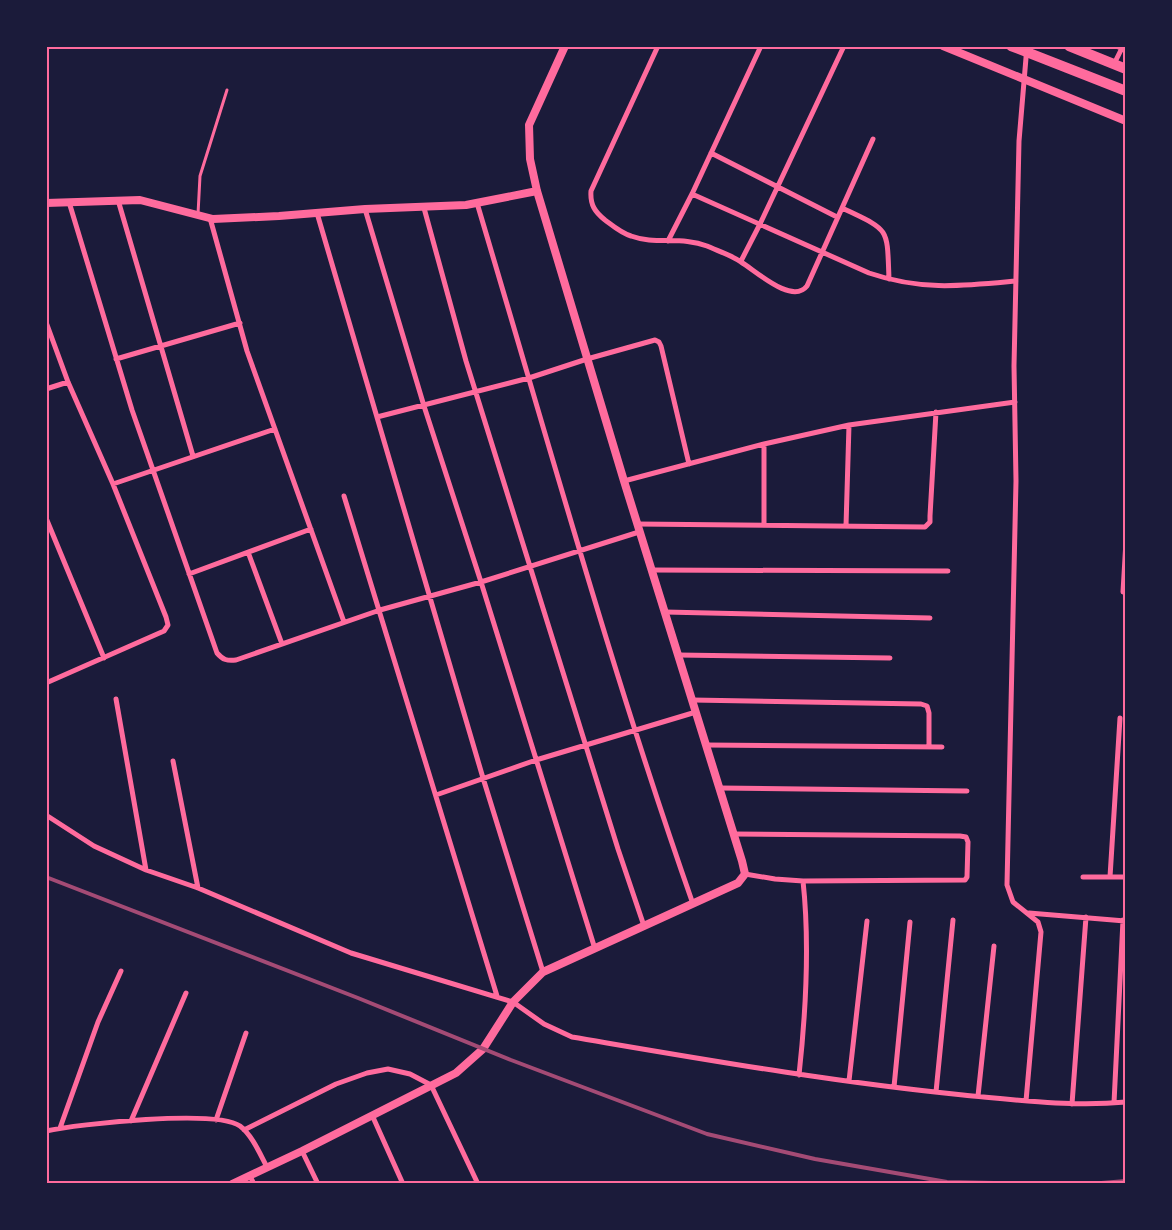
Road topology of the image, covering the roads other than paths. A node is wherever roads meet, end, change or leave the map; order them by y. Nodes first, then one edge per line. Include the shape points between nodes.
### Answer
1 (565, 46) edge
2 (658, 46) edge
3 (761, 46) edge
4 (844, 46) edge
5 (943, 46) edge
6 (1011, 46) edge
7 (1069, 46) edge
8 (1116, 46) edge
9 (1124, 48) edge
10 (1027, 49) edge
11 (1114, 65) junction
12 (1126, 70) edge
13 (1024, 80) junction
14 (227, 90) dead end
15 (1126, 91) edge
16 (1124, 120) edge
17 (873, 139) dead end
18 (711, 153) junction
19 (778, 187) junction
20 (537, 191) junction
21 (692, 194) junction
22 (118, 200) junction
23 (69, 202) junction
24 (46, 203) edge
25 (478, 203) junction
26 (424, 208) junction
27 (842, 208) junction
28 (365, 209) junction
29 (317, 213) junction
30 (198, 215) junction
31 (837, 217) junction
32 (210, 218) junction
33 (760, 224) junction
34 (668, 241) junction
35 (821, 252) junction
36 (741, 261) junction
37 (889, 279) junction
38 (1016, 281) junction
39 (46, 322) edge
40 (240, 323) junction
41 (161, 347) junction
42 (116, 359) junction
43 (587, 359) junction
44 (529, 378) junction
45 (68, 382) junction
46 (46, 390) edge
47 (476, 393) junction
48 (1015, 402) junction
49 (424, 406) junction
50 (936, 412) junction
51 (377, 417) junction
52 (848, 425) junction
53 (275, 429) junction
54 (764, 444) junction
55 (193, 456) junction
56 (689, 464) junction
57 (152, 470) junction
58 (624, 481) junction
59 (113, 484) junction
60 (344, 496) dead end
61 (46, 518) edge
62 (764, 525) junction
63 (846, 526) junction
64 (638, 528) junction
65 (311, 529) junction
66 (1126, 542) edge
67 (580, 551) junction
68 (248, 552) junction
69 (529, 566) junction
70 (651, 570) junction
71 (948, 571) dead end
72 (189, 574) junction
73 (481, 582) junction
74 (1123, 592) dead end
75 (430, 596) junction
76 (380, 610) junction
77 (664, 612) junction
78 (930, 618) dead end
79 (344, 622) junction
80 (282, 644) junction
81 (678, 655) junction
82 (104, 658) junction
83 (890, 658) dead end
84 (46, 683) edge
85 (116, 699) dead end
86 (692, 700) junction
87 (696, 712) junction
88 (1120, 718) dead end
89 (636, 731) junction
90 (1119, 742) junction
91 (1126, 742) edge
92 (706, 745) junction
93 (586, 746) junction
94 (929, 747) junction
95 (942, 747) dead end
96 (536, 760) junction
97 (173, 761) dead end
98 (483, 778) junction
99 (720, 788) junction
100 (967, 791) dead end
101 (436, 796) junction
102 (46, 815) edge
103 (734, 834) junction
104 (146, 870) junction
105 (745, 874) junction
106 (1083, 876) dead end
107 (1110, 877) junction
108 (1126, 877) edge
109 (803, 881) junction
110 (198, 888) junction
111 (694, 904) junction
112 (1026, 912) junction
113 (1086, 917) junction
114 (953, 920) dead end
115 (1124, 920) edge
116 (867, 921) dead end
117 (910, 922) dead end
118 (644, 926) junction
119 (994, 946) dead end
120 (595, 948) junction
121 (120, 971) dead end
122 (543, 972) junction
123 (186, 993) dead end
124 (497, 996) junction
125 (512, 1002) junction
126 (246, 1033) dead end
127 (799, 1074) junction
128 (849, 1081) junction
129 (431, 1086) junction
130 (894, 1087) junction
131 (936, 1092) junction
132 (978, 1096) junction
133 (1026, 1101) junction
134 (1126, 1102) edge
135 (1114, 1103) junction
136 (1072, 1104) junction
137 (372, 1115) junction
138 (131, 1120) junction
139 (216, 1120) junction
140 (60, 1128) junction
141 (244, 1130) junction
142 (46, 1131) edge
143 (302, 1151) junction
144 (267, 1167) junction
145 (250, 1176) junction
146 (232, 1184) edge
147 (254, 1184) edge
148 (318, 1184) edge
149 (403, 1184) edge
150 (478, 1184) edge

1 - 20 street via 529,125 530,159
2 - 34 street via 595,181 591,201 597,214 618,230 641,239
3 - 18 street
4 - 19 street
5 - 13 street
6 - 10 main road
7 - 11 main road
8 - 9 street
9 - 11 street
10 - 13 street
10 - 15 main road
11 - 12 main road
13 - 16 street
13 - 38 street via 1019,141
14 - 30 lane via 200,176
17 - 27 street
18 - 19 street
18 - 21 street
19 - 31 street
19 - 33 street
20 - 25 street
20 - 43 street
21 - 33 street
21 - 34 street
22 - 23 street
22 - 30 street via 140,200
22 - 41 street
23 - 24 street
23 - 42 street
25 - 26 street
25 - 44 street
26 - 28 street
26 - 47 street
27 - 31 street
27 - 37 street via 882,229 887,243
28 - 29 street
28 - 49 street
29 - 32 street
29 - 51 street
30 - 32 street
31 - 35 street
32 - 40 street
33 - 35 street
33 - 36 street
34 - 36 street via 695,242
35 - 36 street via 807,286 798,293 786,291
35 - 37 street
37 - 38 street via 936,286
38 - 48 street
39 - 45 street
40 - 41 street
40 - 53 street
41 - 42 street
41 - 55 street
42 - 57 street
43 - 44 street
43 - 56 street via 652,341 659,342
43 - 58 street
44 - 47 street
44 - 67 street
45 - 46 street
45 - 59 street
47 - 49 street
47 - 69 street
48 - 50 street
48 - 112 street via 1007,885 1013,902
49 - 51 street
49 - 73 street
50 - 52 street
50 - 63 street via 928,525
51 - 75 street
52 - 54 street
52 - 63 street
53 - 55 street
53 - 65 street
54 - 56 street
54 - 62 street
55 - 57 street
56 - 58 street
57 - 59 street
57 - 72 street
58 - 64 street
59 - 82 street via 168,625 164,631
60 - 76 street
61 - 82 street
62 - 63 street
62 - 64 street
64 - 67 street
64 - 70 street
65 - 68 street
65 - 79 street
66 - 74 street
67 - 69 street
67 - 89 street
68 - 72 street
68 - 80 street
69 - 73 street
69 - 93 street
70 - 71 street
70 - 77 street
72 - 80 street via 222,659 236,660
73 - 75 street
73 - 96 street
75 - 76 street
75 - 98 street
76 - 79 street
76 - 101 street
77 - 78 street
77 - 81 street
79 - 80 street
81 - 83 street
81 - 86 street
82 - 84 street
85 - 104 street
86 - 87 street
86 - 94 street via 925,704 929,713
87 - 89 street
87 - 92 street
88 - 90 street
89 - 93 street
89 - 111 street
90 - 91 street
90 - 107 street
92 - 94 street
92 - 99 street
93 - 96 street
93 - 118 street
94 - 95 street
96 - 98 street
96 - 120 street
97 - 110 street
98 - 101 street
98 - 122 street
99 - 100 street
99 - 103 street
101 - 124 street
102 - 104 street via 94,846
103 - 105 street
103 - 109 street via 964,836 967,839 965,880
104 - 110 street
105 - 109 street
105 - 111 street via 738,883
106 - 107 street
107 - 108 street
109 - 127 street via 805,1010
110 - 124 street via 351,953
111 - 118 street
112 - 113 street
112 - 133 street via 1038,922 1041,932
113 - 115 street
113 - 136 street
114 - 131 street
115 - 135 street
116 - 128 street
117 - 130 street
118 - 120 street
119 - 132 street
120 - 122 street
121 - 140 street
122 - 125 street
123 - 138 street
124 - 125 street
125 - 127 street via 544,1024 572,1037
125 - 129 street via 483,1049 456,1073
126 - 139 street
127 - 128 street
128 - 130 street
129 - 137 street
129 - 141 street via 410,1074 388,1069 367,1073 336,1084
129 - 150 street
130 - 131 street
131 - 132 street
132 - 133 street
133 - 136 street
134 - 135 street
135 - 136 street
137 - 143 street
137 - 149 street
138 - 139 street
138 - 140 street
139 - 141 street via 238,1124
140 - 142 street
141 - 144 street
143 - 144 street
143 - 148 street
144 - 145 street
145 - 146 street
145 - 147 street

